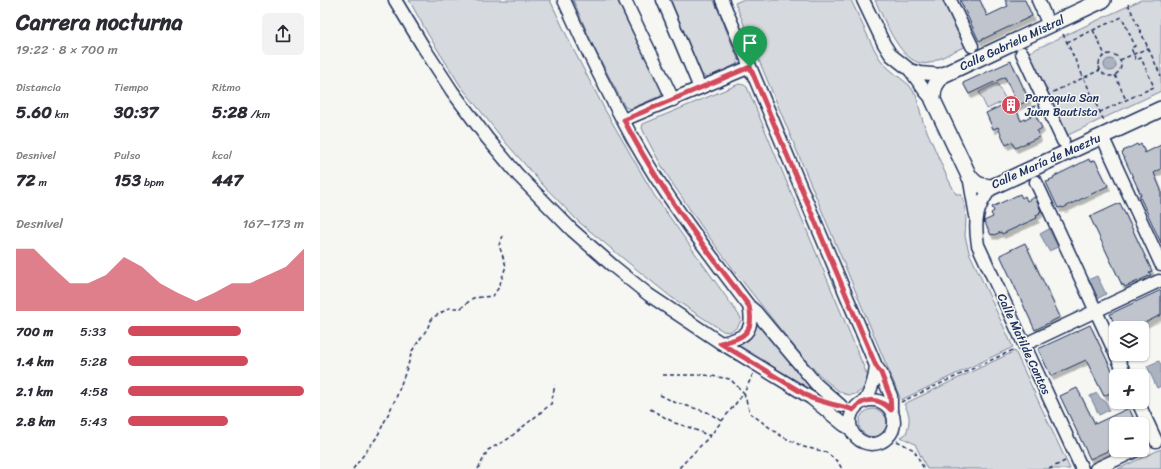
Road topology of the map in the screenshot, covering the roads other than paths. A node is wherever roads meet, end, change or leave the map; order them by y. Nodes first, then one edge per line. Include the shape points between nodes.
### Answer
1 (396, 0) edge
2 (564, 0) edge
3 (625, 0) edge
4 (663, 0) edge
5 (722, 0) edge
6 (863, 0) edge
7 (950, 0) edge
8 (1038, 0) edge
9 (1103, 0) edge
10 (1050, 25) junction
11 (972, 46) dead end
12 (1022, 53) dead end
13 (750, 67) junction
14 (910, 70) junction
15 (943, 75) junction
16 (700, 88) junction
17 (673, 100) junction
18 (934, 100) junction
19 (1161, 109) edge
20 (624, 120) junction
21 (1102, 136) junction
22 (1063, 140) dead end
23 (969, 176) junction
24 (1036, 182) dead end
25 (992, 187) junction
26 (976, 217) junction
27 (1161, 264) edge
28 (1159, 281) dead end
29 (749, 306) junction
30 (1096, 311) junction
31 (1032, 341) dead end
32 (720, 343) junction
33 (876, 366) junction
34 (1123, 369) edge
35 (811, 398) junction
36 (865, 401) junction
37 (841, 406) junction
38 (895, 407) junction
39 (1142, 409) edge
40 (853, 410) junction
41 (851, 429) junction
42 (1159, 440) edge
43 (1149, 445) edge
44 (1121, 457) edge
45 (1097, 468) edge
46 (1082, 469) edge

1 - 32 street via 452,91 518,174 572,230 613,266 649,295
2 - 20 street via 586,49
3 - 17 street
4 - 16 street
5 - 13 street
6 - 14 street via 891,55
7 - 11 street
8 - 10 street
9 - 10 main road, Calle Gabriela Mistral
10 - 15 main road, Calle Gabriela Mistral
12 - 22 street
13 - 16 street
13 - 33 street
14 - 15 street
14 - 18 street
15 - 18 main road via 933,90
16 - 17 street
17 - 20 street
18 - 23 main road
19 - 21 main road, Calle María de Maeztu
20 - 29 street via 633,139 687,224
21 - 25 main road, Calle María de Maeztu
21 - 27 street
23 - 25 main road, Calle María de Maeztu via 975,183
23 - 26 street, Calle Matilde Cantos
24 - 30 street
25 - 26 street, Calle Matilde Cantos
26 - 46 street, Calle Matilde Cantos via 978,245
28 - 30 street
29 - 32 street via 750,326 746,333 741,338
29 - 37 street via 816,384
30 - 31 street
30 - 34 street
32 - 35 street
33 - 36 street via 875,380
33 - 38 street
35 - 37 street
35 - 41 street
36 - 38 street via 881,402
36 - 40 street
37 - 40 street
38 - 41 street via 894,427 890,436 881,442 861,442
39 - 42 street
40 - 41 street
42 - 43 street
44 - 45 street

